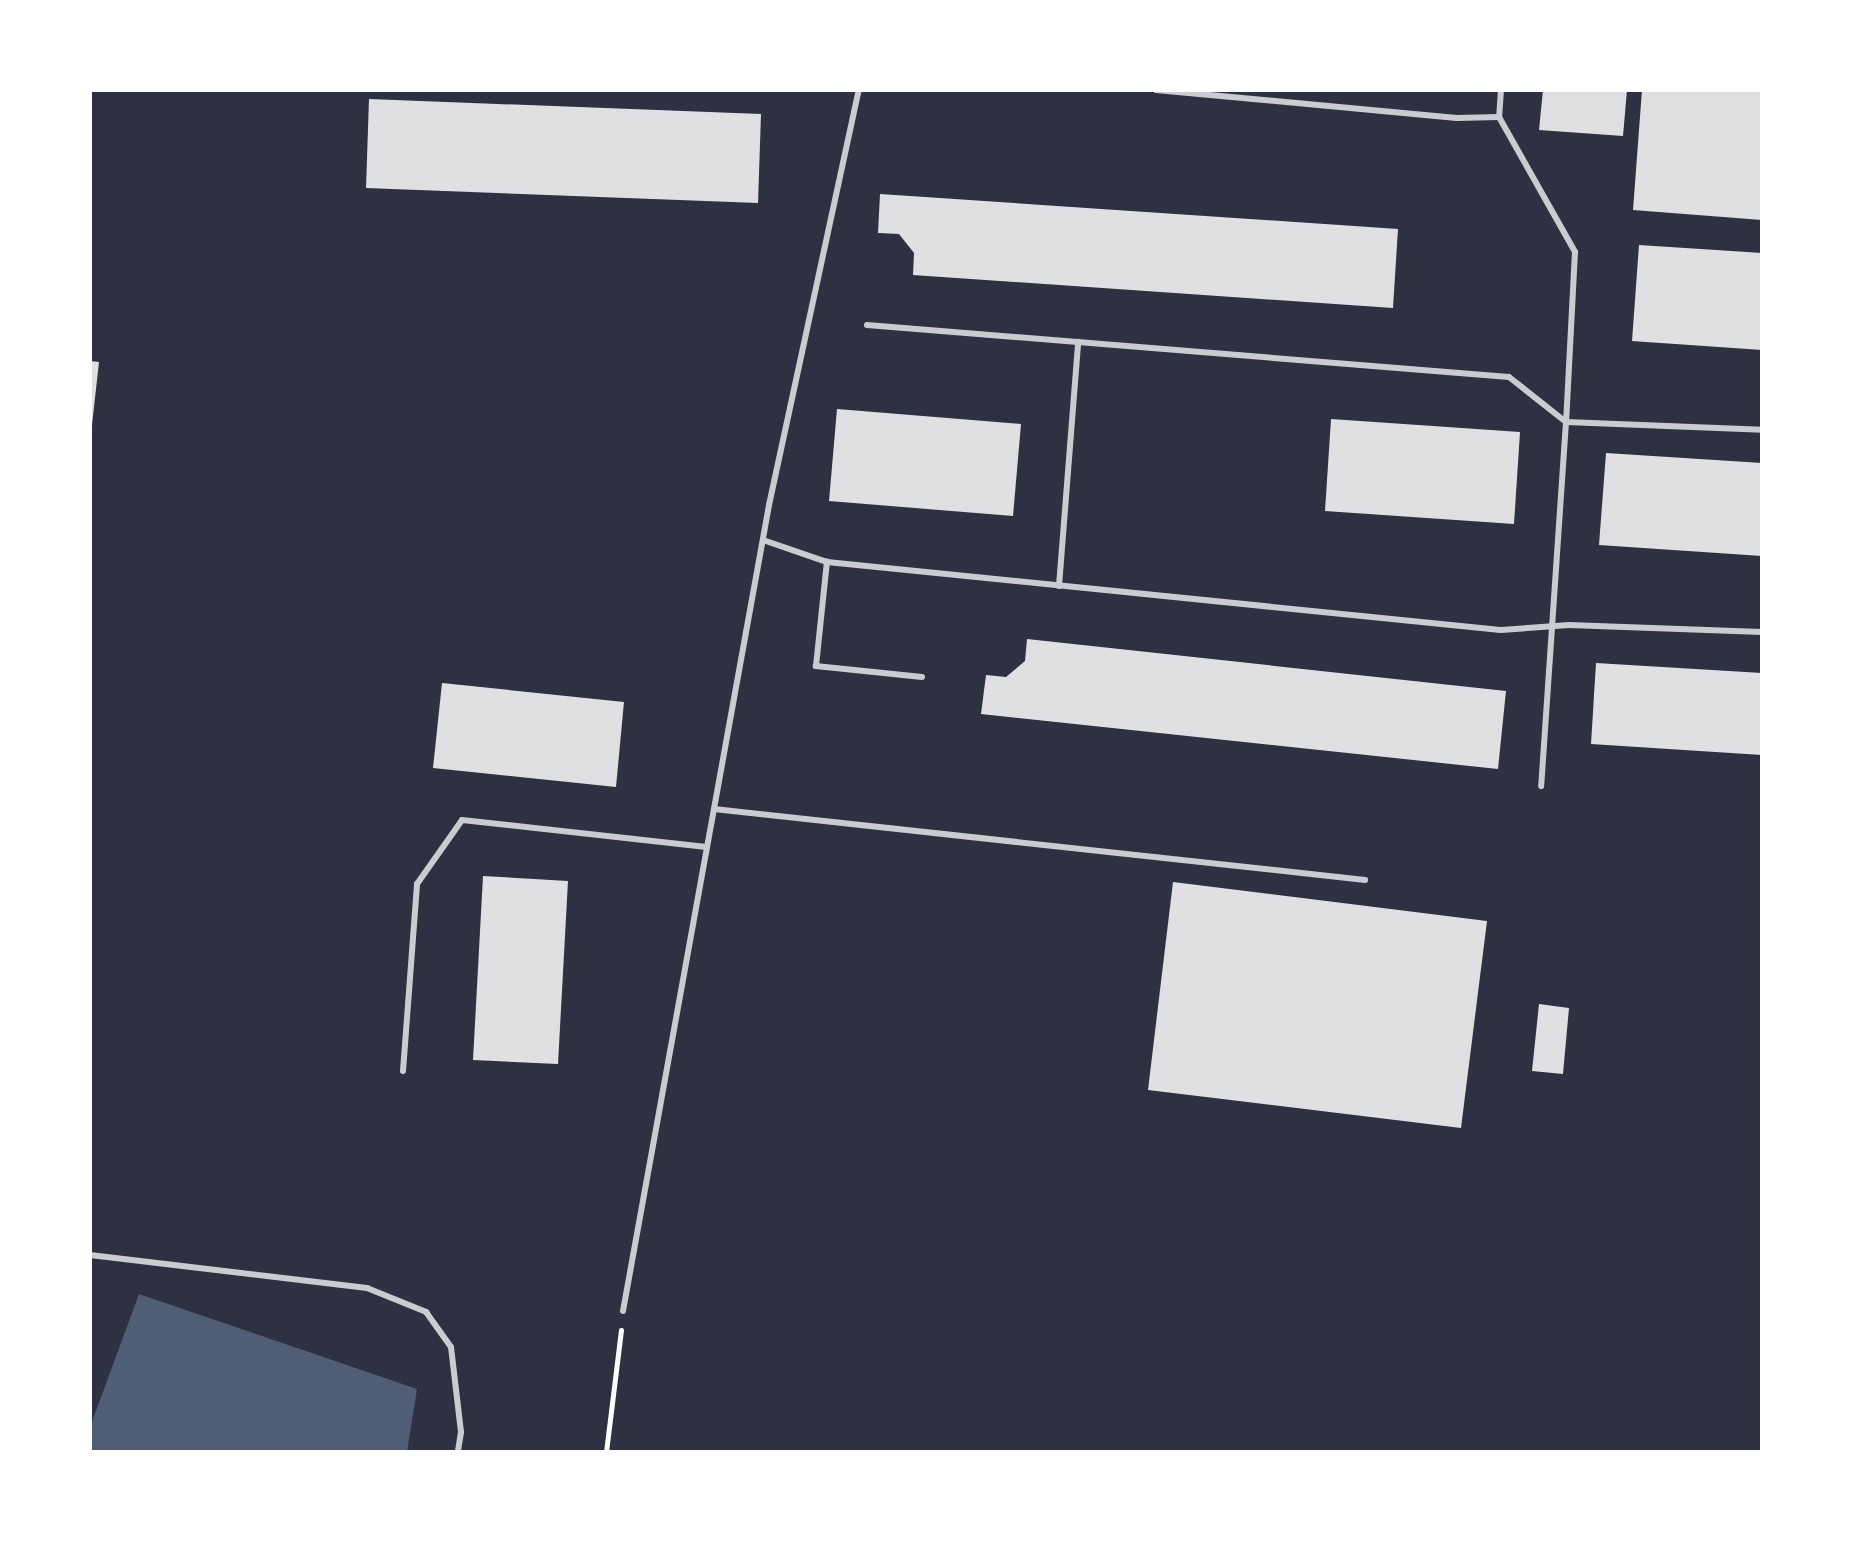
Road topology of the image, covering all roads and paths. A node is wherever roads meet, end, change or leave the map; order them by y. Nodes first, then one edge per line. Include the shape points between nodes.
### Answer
1 (859, 90) edge
2 (1156, 90) edge
3 (1501, 90) edge
4 (1499, 117) junction
5 (867, 325) dead end
6 (1078, 342) junction
7 (1566, 422) junction
8 (1762, 430) edge
9 (763, 540) junction
10 (827, 562) junction
11 (1059, 586) junction
12 (1552, 626) junction
13 (1762, 632) edge
14 (922, 677) dead end
15 (1541, 786) dead end
16 (714, 809) junction
17 (707, 847) junction
18 (1365, 880) dead end
19 (403, 1071) dead end
20 (90, 1255) edge
21 (623, 1311) joint
22 (458, 1452) edge
23 (606, 1452) edge

1 - 9 lane
2 - 4 lane via 1457,118
3 - 4 lane
4 - 7 lane via 1575,252
5 - 6 lane
6 - 7 lane via 1509,377
6 - 11 lane
7 - 8 lane
7 - 12 lane
9 - 10 lane
9 - 16 lane
10 - 11 lane
10 - 14 lane via 816,666
11 - 12 lane via 1501,630
12 - 13 lane
12 - 15 lane
16 - 17 lane
16 - 18 lane
17 - 19 lane via 462,820 417,884
17 - 21 lane
20 - 22 lane via 367,1288 426,1312 451,1347 461,1432
21 - 23 path

